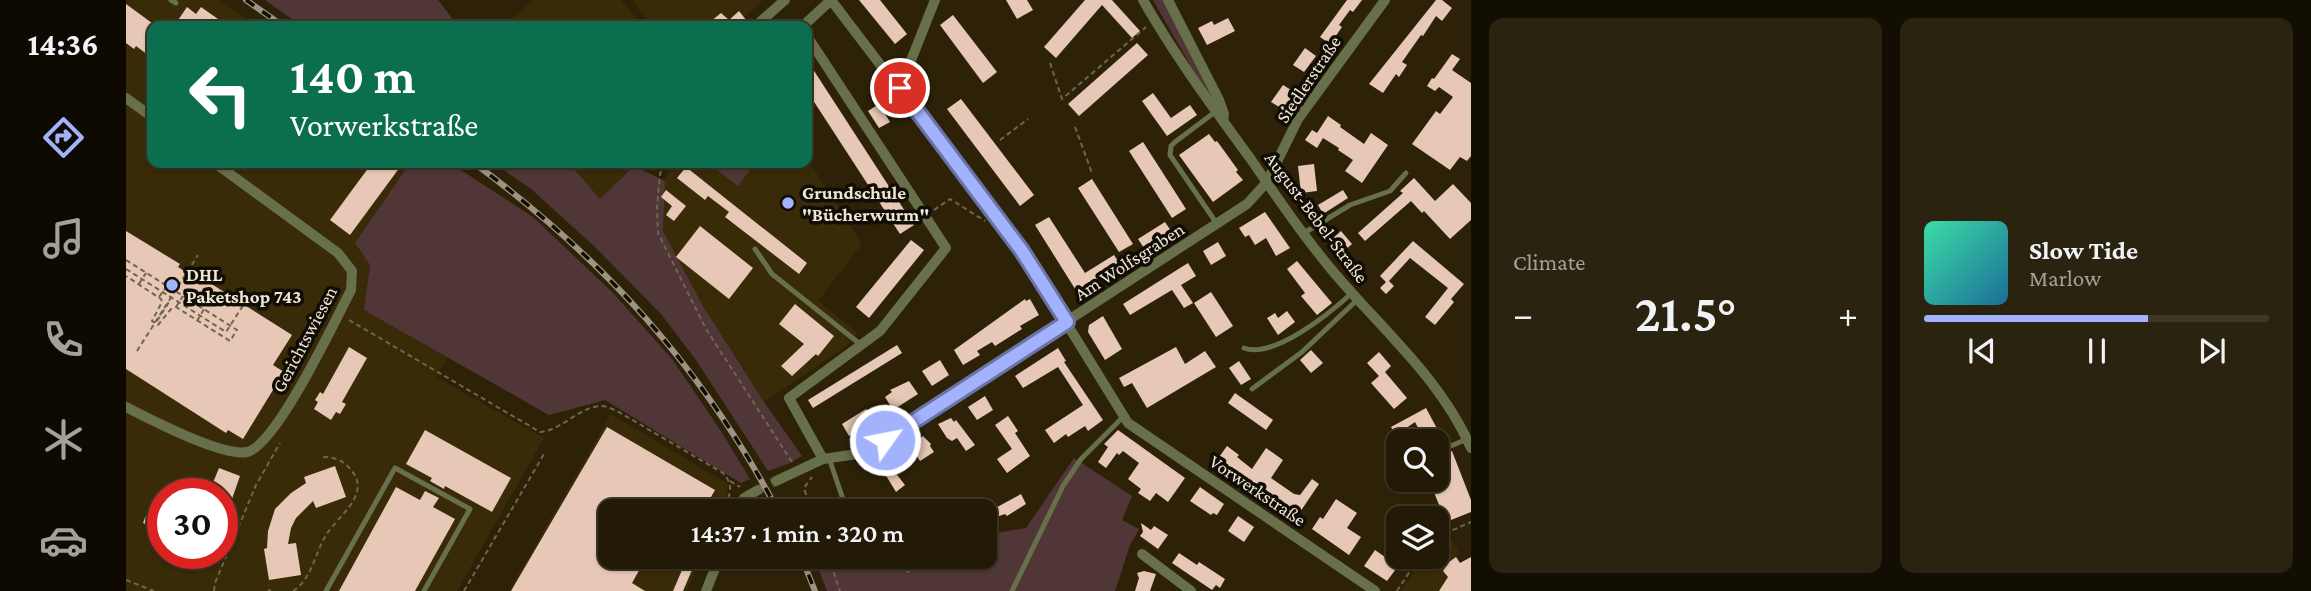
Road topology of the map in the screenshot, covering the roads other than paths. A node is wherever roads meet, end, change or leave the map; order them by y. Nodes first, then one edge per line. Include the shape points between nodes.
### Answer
1 (785, 0) edge
2 (831, 0) edge
3 (935, 0) edge
4 (1143, 0) edge
5 (1168, 0) edge
6 (1385, 0) edge
7 (761, 21) edge
8 (808, 21) edge
9 (812, 44) edge
10 (900, 88) junction
11 (126, 98) edge
12 (1215, 111) junction
13 (147, 113) edge
14 (1223, 121) junction
15 (222, 168) edge
16 (1406, 173) dead end
17 (1266, 182) junction
18 (1217, 224) junction
19 (1304, 233) junction
20 (755, 249) dead end
21 (1355, 296) junction
22 (1067, 322) junction
23 (862, 346) junction
24 (1244, 348) dead end
25 (1252, 389) dead end
26 (126, 407) edge
27 (1123, 417) junction
28 (1469, 444) edge
29 (1449, 449) edge
30 (826, 458) junction
31 (776, 481) tunnel mouth
32 (758, 490) tunnel mouth
33 (743, 499) edge
34 (842, 499) edge
35 (1142, 554) dead end
36 (715, 569) edge
37 (1175, 579) junction
38 (326, 591) edge
39 (424, 591) edge
40 (706, 591) edge
41 (1012, 591) edge
42 (1169, 591) edge
43 (1191, 591) edge
44 (1375, 591) edge

1 - 7 street
2 - 8 street
2 - 10 street, Vorwerkstraße
3 - 10 street
4 - 12 street, August-Bebel-Straße
5 - 14 street via 1219,100
6 - 17 street, Siedlerstraße via 1298,119
9 - 23 street via 946,248 880,331
10 - 22 street, Vorwerkstraße via 1022,251
11 - 13 street
12 - 14 street, August-Bebel-Straße
12 - 18 lane via 1170,151 1172,161
14 - 17 street, August-Bebel-Straße
15 - 26 street, Gerichtswiesen via 338,253 352,271 351,290 298,390 258,446 246,452 224,449
16 - 19 lane via 1390,191 1350,205
17 - 18 street, Am Wolfsgraben via 1247,204
17 - 19 street, August-Bebel-Straße
18 - 22 street, Am Wolfsgraben
19 - 21 street, August-Bebel-Straße
20 - 23 lane via 772,274
21 - 24 lane via 1284,340 1261,350
21 - 25 lane via 1302,352
21 - 28 street, August-Bebel-Straße via 1442,395
22 - 27 street, Vorwerkstraße
22 - 30 street, Am Wolfsgraben via 864,453
23 - 30 street via 789,398
27 - 41 lane via 1063,486
27 - 44 street, Vorwerkstraße
28 - 29 lane
30 - 31 street
30 - 34 lane
32 - 33 street
35 - 37 street
36 - 40 street
37 - 42 street
37 - 43 street
38 - 39 lane via 395,468 470,509

